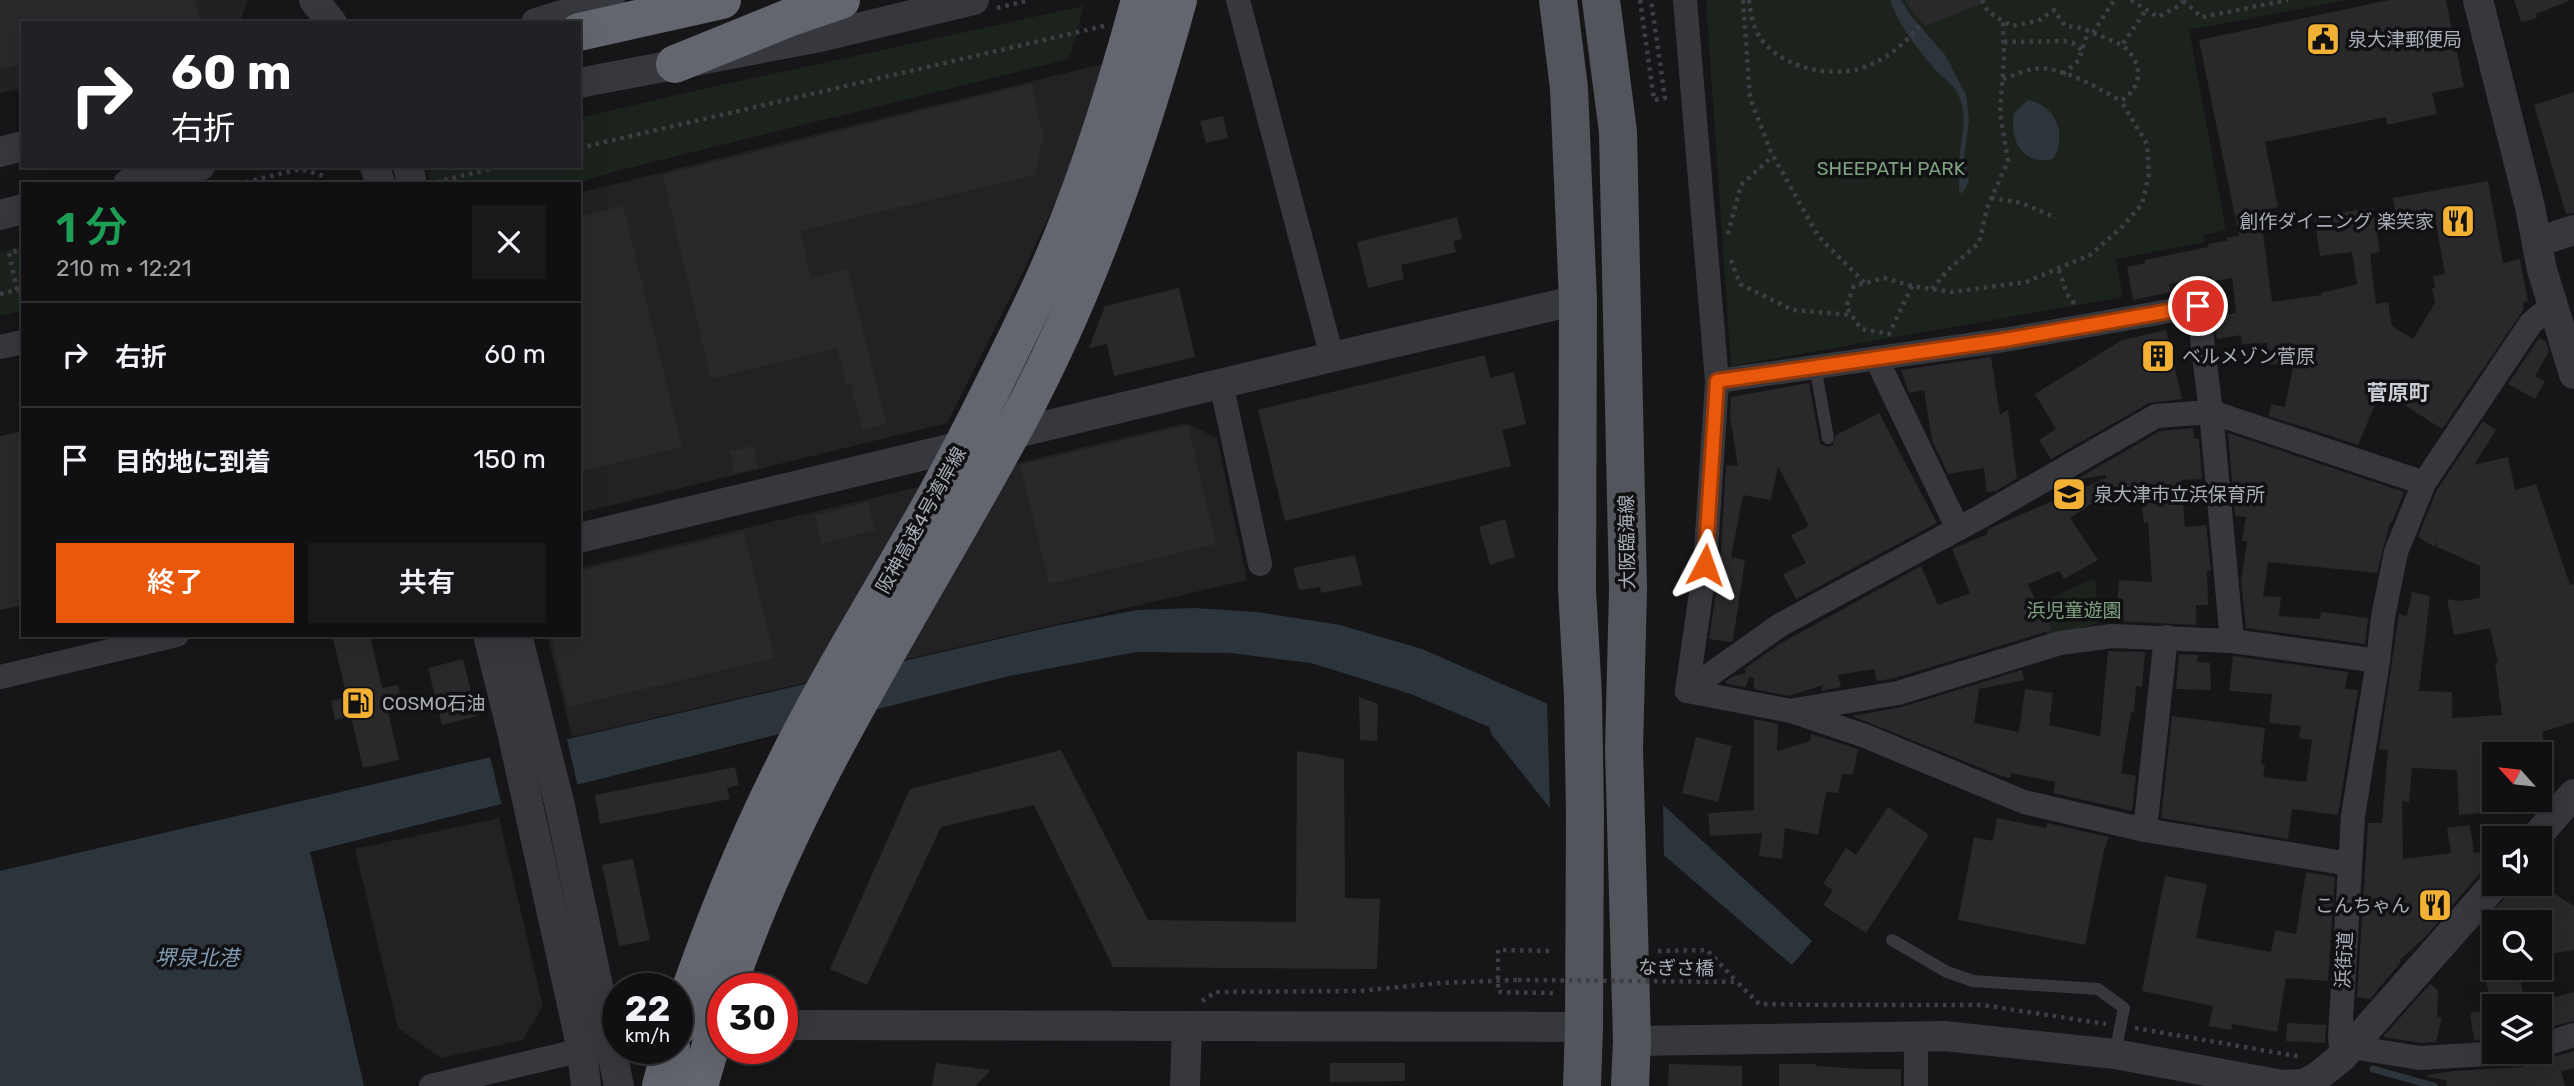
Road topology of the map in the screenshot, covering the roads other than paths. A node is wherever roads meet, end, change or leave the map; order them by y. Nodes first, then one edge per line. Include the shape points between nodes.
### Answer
1 (314, 0) edge
2 (610, 0) edge
3 (722, 0) edge
4 (841, 0) edge
5 (974, 0) edge
6 (1178, 0) edge
7 (1238, 0) edge
8 (1558, 0) edge
9 (1601, 0) edge
10 (1685, 0) edge
11 (2477, 0) edge
12 (1127, 12) edge
13 (330, 21) edge
14 (542, 21) edge
15 (581, 32) edge
16 (674, 64) junction
17 (581, 83) edge
18 (21, 147) edge
19 (0, 152) edge
20 (192, 168) edge
21 (136, 182) edge
22 (21, 210) edge
23 (0, 215) edge
24 (2574, 230) edge
25 (2537, 242) junction
26 (1578, 300) junction
27 (2553, 305) junction
28 (21, 342) edge
29 (0, 347) edge
30 (1332, 357) junction
31 (1876, 358) junction
32 (1815, 366) junction
33 (2574, 374) edge
34 (1717, 381) junction
35 (1221, 383) junction
36 (2211, 412) junction
37 (1828, 438) dead end
38 (2424, 483) junction
39 (1958, 529) junction
40 (581, 538) edge
41 (1260, 564) dead end
42 (2166, 636) junction
43 (169, 637) edge
44 (489, 637) edge
45 (517, 637) edge
46 (2232, 641) junction
47 (2378, 661) junction
48 (0, 677) edge
49 (1687, 691) junction
50 (1791, 711) junction
51 (527, 732) junction
52 (2574, 794) edge
53 (2546, 826) edge
54 (2145, 830) junction
55 (2349, 864) junction
56 (2484, 896) edge
57 (1892, 940) dead end
58 (733, 973) edge
59 (693, 982) edge
60 (602, 988) edge
61 (798, 1025) edge
62 (1187, 1026) junction
63 (1584, 1027) junction
64 (2574, 1035) edge
65 (1916, 1037) junction
66 (1632, 1041) junction
67 (2552, 1042) edge
68 (602, 1046) edge
69 (582, 1050) junction
70 (2346, 1052) junction
71 (2115, 1054) junction
72 (2482, 1054) edge
73 (707, 1058) edge
74 (617, 1064) edge
75 (667, 1064) edge
76 (2321, 1082) edge
77 (431, 1086) edge
78 (586, 1086) edge
79 (620, 1086) edge
80 (661, 1086) edge
81 (699, 1086) edge
82 (1185, 1086) edge
83 (1582, 1086) edge
84 (1630, 1086) edge
85 (1916, 1086) edge

1 - 13 street
2 - 14 street
3 - 15 highway
4 - 16 highway
5 - 16 street via 820,37
6 - 58 highway, 阪神高速4号湾岸線, bridge via 1114,208 1064,327 1021,416 816,782 775,867
7 - 30 street
8 - 26 main road via 1569,88
9 - 66 main road, 大阪臨海線 via 1618,132
10 - 34 street
11 - 25 street
12 - 59 highway, 阪神高速4号湾岸線, bridge via 1114,97 1032,308 934,499 783,768 742,854
16 - 17 street
18 - 19 street
20 - 21 street
22 - 23 street
24 - 25 street
25 - 27 street
26 - 30 street
26 - 63 main road
27 - 33 street
27 - 38 street, 浜街道 via 2531,323
28 - 29 street
30 - 35 street
31 - 32 street
31 - 36 street via 2198,306
31 - 39 street
32 - 34 street
32 - 37 lane
34 - 49 street via 1705,565
35 - 40 street
35 - 41 street
36 - 38 street
36 - 39 street via 2156,416
36 - 46 street
38 - 47 street, 浜街道 via 2396,552
39 - 49 street via 1780,625
42 - 46 street
42 - 50 street via 2112,636 2060,643 1898,693
42 - 54 street
43 - 48 street
44 - 51 street
45 - 51 street
46 - 47 street
47 - 55 street, 浜街道
49 - 50 street
50 - 54 street via 1865,736 2024,802
51 - 60 street via 560,806
51 - 69 street via 529,813
52 - 53 street
54 - 55 street
55 - 70 street, 浜街道 via 2340,1037
56 - 70 street
57 - 71 lane via 1947,972 1973,981 2098,989 2124,1008
61 - 62 street
62 - 63 street
62 - 82 street
63 - 83 main road
64 - 67 street
65 - 66 street
65 - 71 street
65 - 85 street
66 - 84 main road, 大阪臨海線
68 - 69 street
69 - 77 street
69 - 78 street
70 - 72 street via 2420,1058
70 - 76 street
71 - 76 street via 2282,1086
73 - 81 highway, bridge
74 - 79 street
75 - 80 highway

